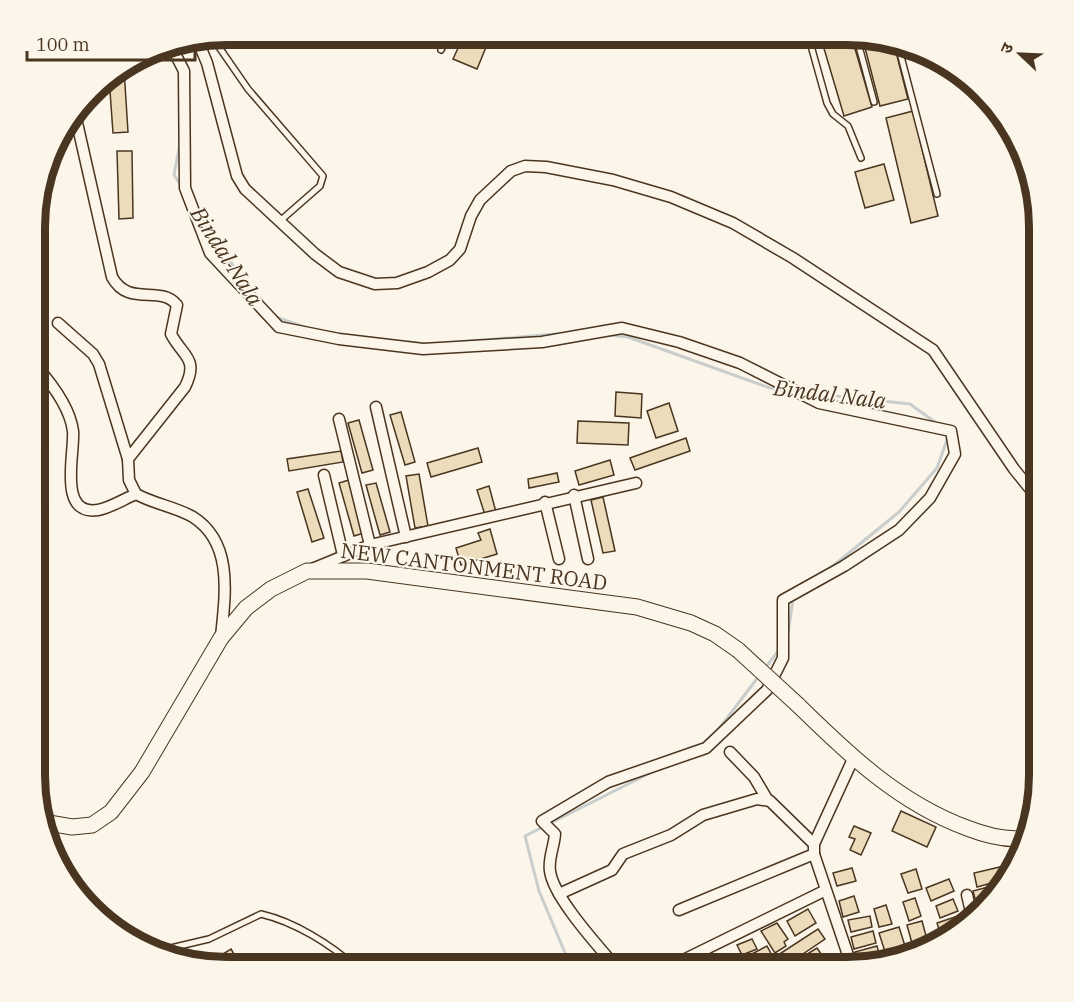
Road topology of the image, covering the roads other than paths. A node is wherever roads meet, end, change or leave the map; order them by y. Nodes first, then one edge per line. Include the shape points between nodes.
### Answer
1 (443, 45) edge
2 (811, 45) edge
3 (859, 45) edge
4 (218, 46) edge
5 (201, 48) edge
6 (441, 50) dead end
7 (174, 53) edge
8 (900, 53) edge
9 (874, 102) dead end
10 (77, 124) edge
11 (861, 158) dead end
12 (937, 194) dead end
13 (280, 221) junction
14 (58, 323) dead end
15 (45, 379) edge
16 (376, 407) dead end
17 (339, 419) dead end
18 (128, 459) junction
19 (324, 475) dead end
20 (636, 483) dead end
21 (1029, 487) edge
22 (136, 494) junction
23 (574, 495) junction
24 (545, 502) junction
25 (406, 537) junction
26 (370, 545) junction
27 (343, 555) junction
28 (559, 559) dead end
29 (588, 559) dead end
30 (307, 571) junction
31 (221, 638) junction
32 (730, 752) dead end
33 (852, 759) junction
34 (767, 799) junction
35 (52, 823) edge
36 (1017, 838) edge
37 (814, 849) junction
38 (824, 891) junction
39 (560, 894) junction
40 (967, 895) dead end
41 (970, 909) edge
42 (679, 910) dead end
43 (172, 948) edge
44 (341, 957) edge
45 (608, 957) edge
46 (689, 957) edge
47 (848, 957) edge

1 - 6 lane
2 - 11 lane via 827,103 848,126
3 - 9 lane
4 - 13 lane via 248,90 323,176 321,186
5 - 13 street via 237,176 245,189
7 - 39 street via 183,71 185,188 210,253 279,327 423,349 542,342 622,328 740,363 819,403 951,431 955,454 930,498 898,530 783,600 783,658 767,690 706,748 608,782 542,821 555,834 549,869
8 - 12 lane
10 - 18 street via 112,277 126,293 174,301 177,309 171,334 191,366 185,387
13 - 21 street via 339,272 375,284 397,283 450,260 460,249 480,200 511,171 525,166 613,180 671,197 733,223 783,252 933,350
14 - 18 street via 99,364
15 - 22 street via 67,412 72,429 70,486 77,503 85,509 98,510
16 - 25 street
17 - 26 street
18 - 22 street via 129,480
19 - 27 street
20 - 23 street
22 - 31 street, NEW CANTONMENT ROAD via 191,516 205,526 216,542 227,583
23 - 24 street
23 - 29 street
24 - 25 street via 498,517
24 - 28 street
25 - 26 street
26 - 27 street
27 - 30 street
30 - 31 street, NEW CANTONMENT ROAD via 254,602
30 - 33 street, NEW CANTONMENT ROAD, bridge via 367,571 637,607 691,623 738,650
31 - 35 street, NEW CANTONMENT ROAD via 142,772 111,812 92,825
32 - 34 street via 754,777
33 - 36 street, NEW CANTONMENT ROAD via 921,808 951,823 987,836
33 - 37 street
34 - 37 street
34 - 39 street via 703,815 671,835 623,854 612,870
37 - 38 street
37 - 42 street
38 - 46 street
38 - 47 street
39 - 45 street
40 - 41 street
43 - 44 lane via 209,939 261,914 308,934

